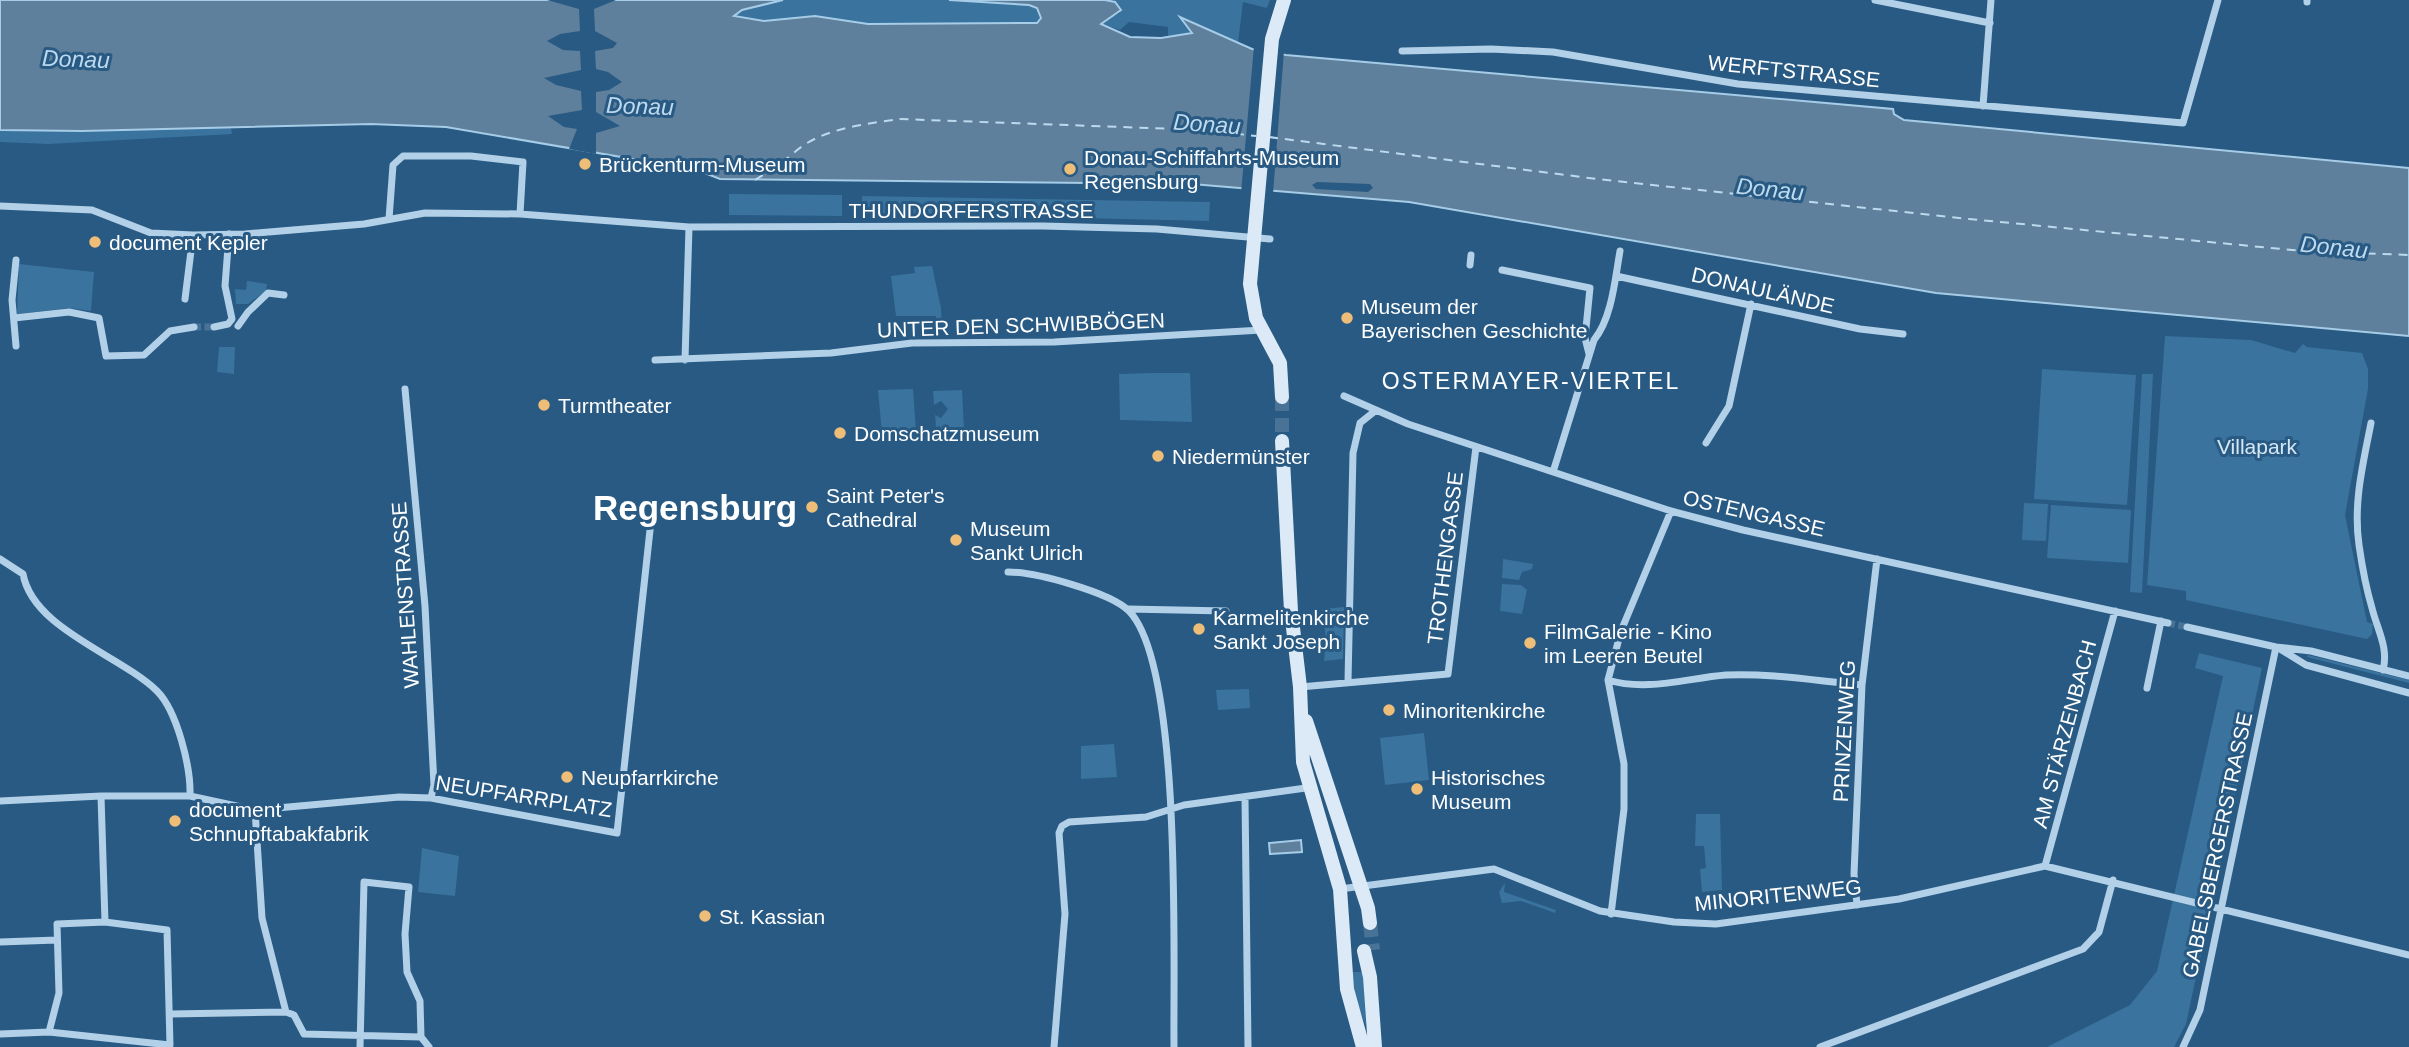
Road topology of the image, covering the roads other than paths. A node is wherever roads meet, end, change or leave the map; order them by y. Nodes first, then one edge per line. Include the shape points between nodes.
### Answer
1 (1284, 0) edge
2 (1875, 0) edge
3 (1991, 0) edge
4 (2218, 0) edge
5 (1990, 23) junction
6 (1402, 51) dead end
7 (1983, 106) junction
8 (0, 206) edge
9 (520, 214) junction
10 (389, 219) junction
11 (689, 228) junction
12 (229, 234) junction
13 (193, 235) junction
14 (1253, 237) junction
15 (1270, 239) dead end
16 (1620, 251) dead end
17 (1471, 255) dead end
18 (16, 260) dead end
19 (1470, 265) dead end
20 (1502, 270) dead end
21 (1616, 276) junction
22 (284, 295) dead end
23 (185, 299) dead end
24 (1751, 304) junction
25 (14, 318) junction
26 (238, 326) dead end
27 (194, 327) tunnel mouth
28 (214, 327) dead end
29 (1262, 330) junction
30 (1903, 334) dead end
31 (16, 346) dead end
32 (1589, 355) junction
33 (685, 359) junction
34 (655, 360) dead end
35 (405, 389) dead end
36 (1345, 396) dead end
37 (1282, 397) tunnel mouth
38 (1375, 411) junction
39 (2371, 423) dead end
40 (1282, 441) tunnel mouth
41 (1706, 443) dead end
42 (1476, 447) junction
43 (1553, 472) junction
44 (1671, 511) junction
45 (651, 521) dead end
46 (0, 559) edge
47 (1877, 559) junction
48 (1008, 572) dead end
49 (1128, 609) junction
50 (1226, 611) dead end
51 (2115, 611) junction
52 (2186, 627) tunnel mouth
53 (2276, 647) junction
54 (2383, 670) junction
55 (2409, 676) edge
56 (1608, 680) junction
57 (1348, 681) junction
58 (1862, 685) junction
59 (1300, 687) junction
60 (2147, 688) dead end
61 (2409, 693) edge
62 (1302, 710) junction
63 (1328, 785) junction
64 (1309, 787) junction
65 (101, 796) junction
66 (190, 796) junction
67 (431, 798) junction
68 (1245, 798) junction
69 (0, 802) edge
70 (1171, 809) junction
71 (255, 810) junction
72 (2045, 866) junction
73 (2113, 880) junction
74 (1359, 886) junction
75 (1340, 889) junction
76 (1857, 905) junction
77 (2222, 908) junction
78 (1611, 914) junction
79 (105, 922) junction
80 (1365, 924) tunnel mouth
81 (57, 940) junction
82 (0, 942) edge
83 (1368, 950) tunnel mouth
84 (2409, 954) edge
85 (1362, 969) junction
86 (286, 1012) junction
87 (171, 1014) junction
88 (49, 1032) junction
89 (0, 1034) edge
90 (360, 1037) junction
91 (421, 1037) junction
92 (170, 1045) edge
93 (360, 1047) edge
94 (429, 1047) edge
95 (1054, 1047) edge
96 (1174, 1047) edge
97 (1248, 1047) edge
98 (1363, 1047) edge
99 (1375, 1047) edge
100 (1820, 1047) edge
101 (2183, 1047) edge

1 - 14 street via 1272,43
2 - 5 street
3 - 5 street
4 - 7 street, WERFTSTRASSE via 2183,123
5 - 7 street
6 - 7 street, WERFTSTRASSE via 1553,52 1738,84
8 - 13 street, THUNDORFERSTRASSE via 92,210 151,233
9 - 10 street, THUNDORFERSTRASSE via 425,213
9 - 10 street via 523,162 403,156 393,164
9 - 11 street, THUNDORFERSTRASSE
10 - 12 street, THUNDORFERSTRASSE
11 - 14 street, THUNDORFERSTRASSE via 1014,225
11 - 33 street
12 - 13 street, THUNDORFERSTRASSE
12 - 28 street via 225,286 232,319
13 - 23 street
14 - 15 street, THUNDORFERSTRASSE
14 - 29 street via 1251,292
16 - 21 street
17 - 19 street
18 - 25 street
20 - 32 street via 1590,288 1585,338
21 - 24 street, DONAULÄNDE
21 - 32 street
22 - 26 street via 268,293
24 - 30 street, DONAULÄNDE via 1860,330
24 - 41 street via 1729,406
25 - 27 street via 69,312 99,318 106,356 144,355 163,337
25 - 31 street
29 - 33 street, UNTER DEN SCHWIBBÖGEN via 1054,342 912,343 831,353
29 - 37 street via 1276,351
32 - 43 street
33 - 34 street, UNTER DEN SCHWIBBÖGEN
35 - 67 street, WAHLENSTRASSE via 425,606
36 - 38 street, OSTENGASSE
38 - 42 street, OSTENGASSE
38 - 57 street via 1360,424 1356,435
39 - 54 street via 2356,504 2359,545 2386,659
40 - 59 street
42 - 43 street, OSTENGASSE
42 - 57 street, TROTHENGASSE via 1448,674
43 - 44 street, OSTENGASSE
44 - 47 street, OSTENGASSE
44 - 56 street via 1621,631
45 - 67 street, NEUPFARRPLATZ via 617,833
46 - 66 street via 23,574 26,587 64,628 155,689 167,703 182,743
47 - 51 street, OSTENGASSE
47 - 58 street, PRINZENWEG
48 - 49 street via 1047,576
49 - 50 street
49 - 70 street via 1150,652
51 - 60 street, OSTENGASSE via 2164,622
51 - 72 street, AM STÄRZENBACH
52 - 53 street
53 - 54 street
53 - 61 street via 2306,665
53 - 77 street, GABELSBERGERSTRASSE
54 - 55 street
56 - 58 street via 1623,685 1665,684 1727,675
56 - 78 street via 1625,764
57 - 59 street
58 - 76 street, PRINZENWEG via 1854,874
59 - 62 street
62 - 63 street
62 - 64 street via 1303,762
63 - 64 street
63 - 74 street
64 - 68 street
64 - 75 street
65 - 66 street, NEUPFARRPLATZ
65 - 69 street, NEUPFARRPLATZ
65 - 79 street
66 - 71 street, NEUPFARRPLATZ
67 - 71 street, NEUPFARRPLATZ
68 - 70 street
68 - 97 street
70 - 95 street via 1146,817 1062,826 1065,914
70 - 96 street
71 - 86 street via 262,918
72 - 73 street, MINORITENWEG
72 - 76 street, MINORITENWEG via 1946,891
73 - 77 street, MINORITENWEG
73 - 100 street via 2099,932 2083,949
74 - 75 street, MINORITENWEG
74 - 78 street, MINORITENWEG via 1494,869
74 - 80 street
75 - 85 street
76 - 78 street, MINORITENWEG via 1716,924
77 - 84 street, MINORITENWEG
77 - 101 street, GABELSBERGERSTRASSE via 2200,1010
79 - 81 street via 57,924
79 - 87 street via 167,930
81 - 82 street
81 - 88 street via 59,993
83 - 85 street
85 - 98 street via 1352,1011
85 - 99 street
86 - 87 street
86 - 90 street via 294,1015 303,1034
87 - 92 street
88 - 89 street
88 - 92 street
90 - 91 street
90 - 91 street via 364,882 410,887 407,972 420,1001
90 - 93 street
91 - 94 street

